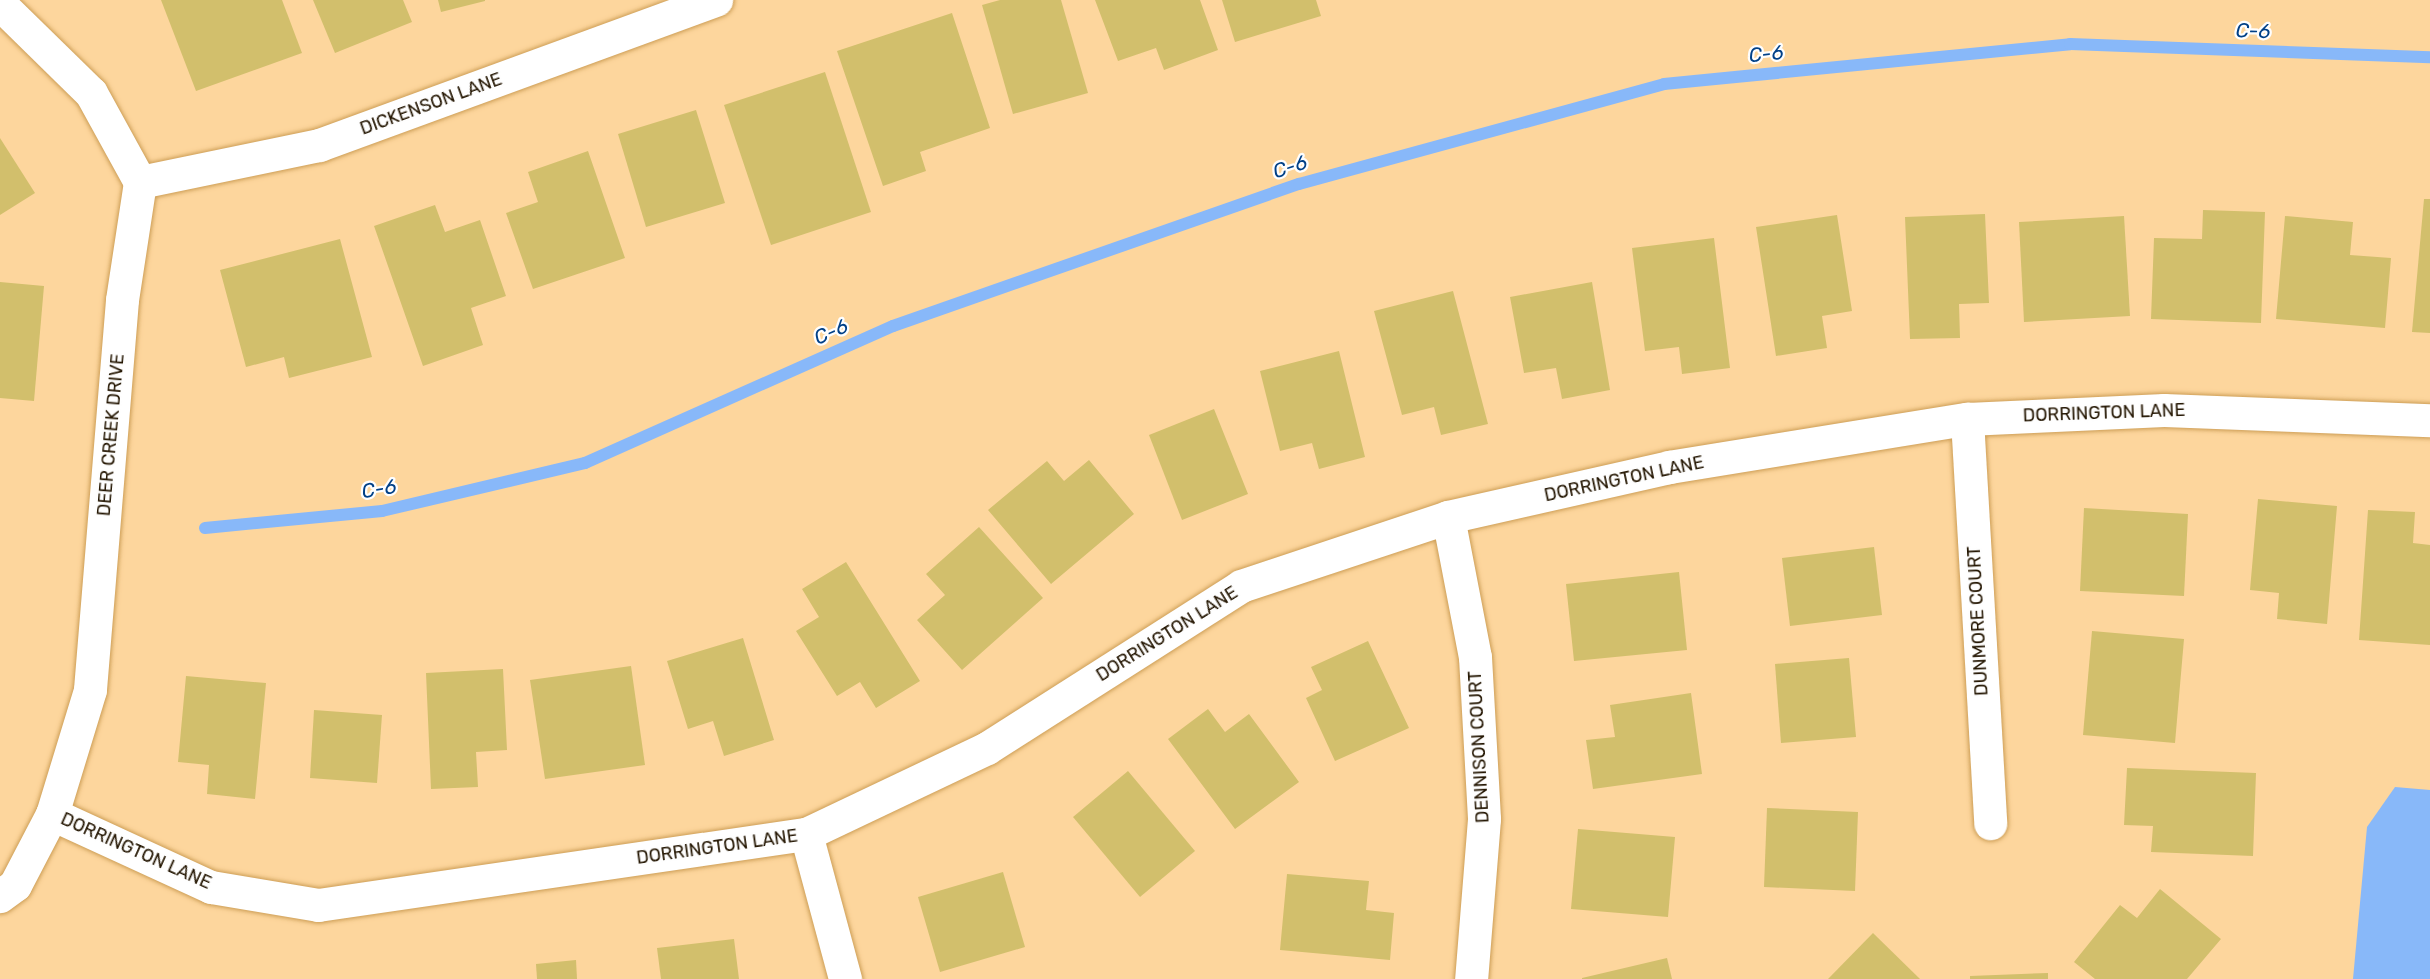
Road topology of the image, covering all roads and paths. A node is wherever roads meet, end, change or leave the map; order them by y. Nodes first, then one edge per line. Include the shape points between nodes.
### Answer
1 (716, 0) edge
2 (0, 4) edge
3 (140, 182) junction
4 (1967, 419) junction
5 (2430, 420) edge
6 (1448, 517) junction
7 (52, 814) junction
8 (1990, 823) dead end
9 (806, 834) junction
10 (0, 896) edge
11 (845, 979) edge
12 (1471, 979) edge

1 - 3 street, DICKENSON LANE via 319,145
2 - 3 street via 91,93
3 - 7 street, DEER CREEK DRIVE via 122,300 90,690
4 - 5 street, DORRINGTON LANE via 2164,410
4 - 6 street, DORRINGTON LANE via 1669,467
4 - 8 street, DUNMORE COURT
6 - 9 street, DORRINGTON LANE via 1241,586 987,748
6 - 12 street, DENNISON COURT via 1475,657 1484,819
7 - 9 street, DORRINGTON LANE via 211,887 318,905
7 - 10 street, DEER CREEK DRIVE via 15,885
9 - 11 street

